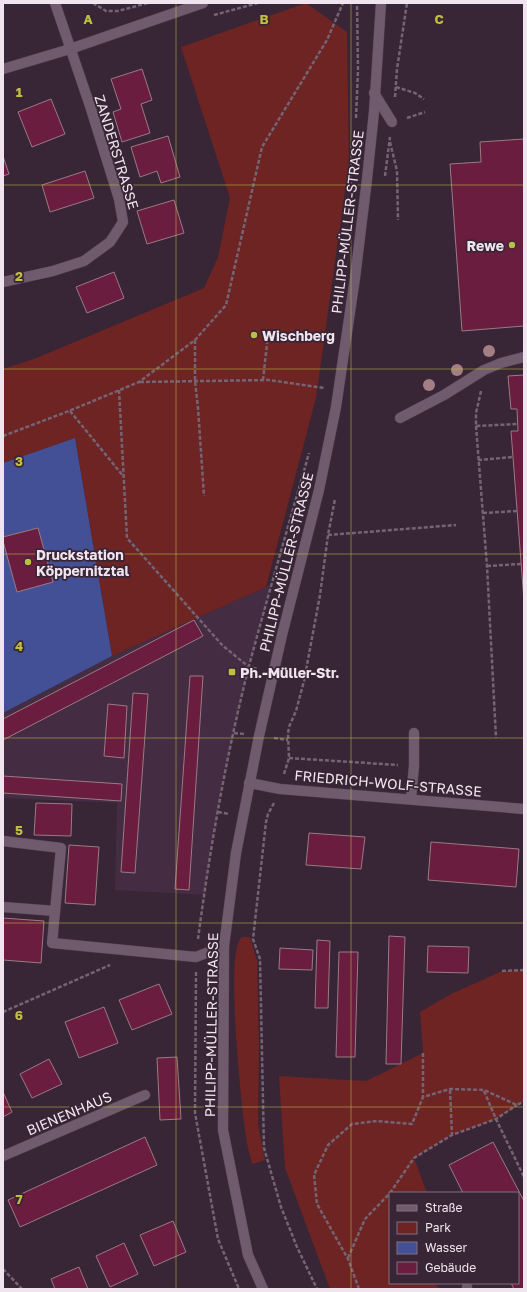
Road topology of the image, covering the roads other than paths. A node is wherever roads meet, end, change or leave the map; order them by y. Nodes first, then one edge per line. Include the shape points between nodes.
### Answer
1 (54, 3) edge
2 (203, 3) edge
3 (381, 3) edge
4 (70, 49) junction
5 (3, 69) edge
6 (374, 93) junction
7 (392, 122) road end
8 (3, 282) edge
9 (524, 357) edge
10 (400, 418) dead end
11 (414, 733) dead end
12 (250, 784) junction
13 (411, 799) junction
14 (524, 809) edge
15 (3, 841) edge
16 (3, 907) edge
17 (55, 910) junction
18 (224, 946) junction
19 (145, 1095) dead end
20 (3, 1156) edge
21 (264, 1289) edge

1 - 4 street
2 - 4 street
3 - 6 street, PHILIPP-MÜLLER-STRASSE
4 - 5 street
4 - 8 street, ZANDERSTRASSE via 119,199 123,222 110,242 84,261
6 - 7 street
6 - 12 street, PHILIPP-MÜLLER-STRASSE via 355,278 336,407 319,490 273,672
9 - 10 street via 484,370
11 - 13 street
12 - 13 street, FRIEDRICH-WOLF-STRASSE via 280,789
12 - 18 street, PHILIPP-MÜLLER-STRASSE via 236,853
13 - 14 street, FRIEDRICH-WOLF-STRASSE
15 - 17 street via 61,848
16 - 17 street
17 - 18 street via 52,942 196,957
18 - 21 street, PHILIPP-MÜLLER-STRASSE via 223,1130 248,1255
19 - 20 street, BIENENHAUS

